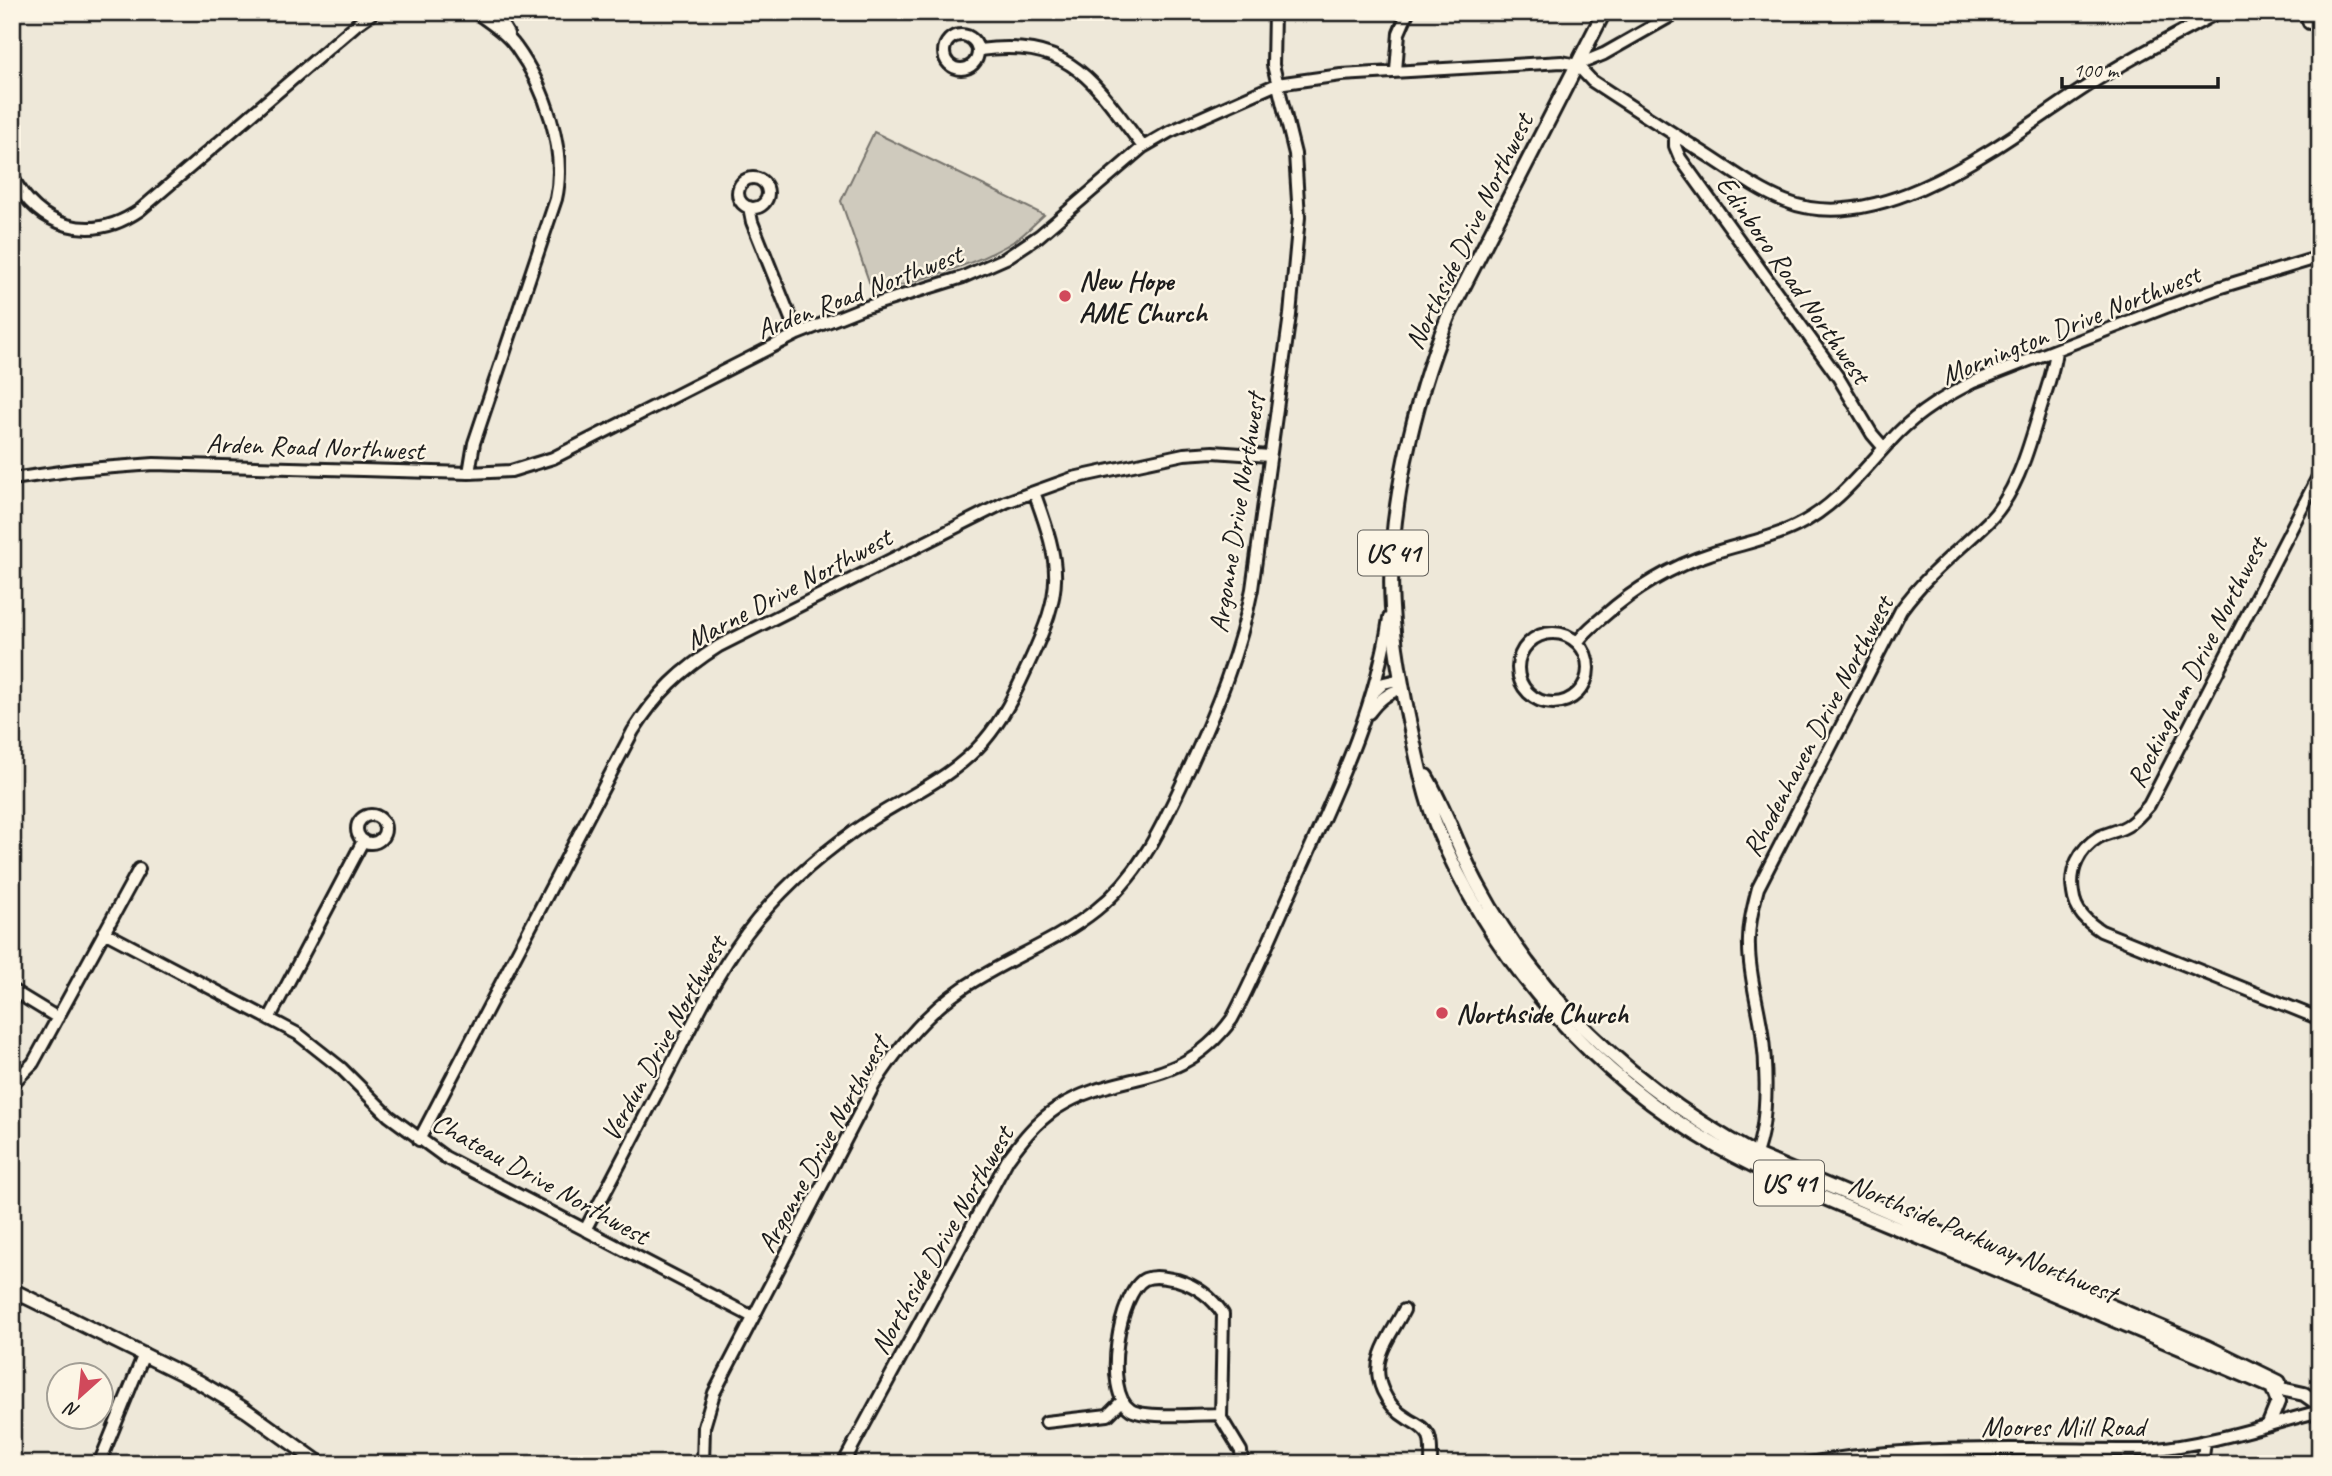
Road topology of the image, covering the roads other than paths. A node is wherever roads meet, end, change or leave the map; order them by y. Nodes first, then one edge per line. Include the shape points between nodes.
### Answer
1 (374, 12) edge
2 (475, 12) edge
3 (495, 12) edge
4 (1274, 12) edge
5 (1408, 12) edge
6 (1604, 12) edge
7 (1678, 12) edge
8 (2219, 12) edge
9 (514, 44) junction
10 (978, 50) dead end
11 (1577, 65) junction
12 (1396, 71) junction
13 (1277, 84) junction
14 (1675, 135) junction
15 (1143, 147) junction
16 (12, 176) edge
17 (749, 207) dead end
18 (2320, 257) edge
19 (797, 334) junction
20 (2056, 350) junction
21 (1884, 448) junction
22 (1270, 456) junction
23 (469, 473) junction
24 (2320, 473) edge
25 (12, 479) edge
26 (1034, 492) junction
27 (1391, 605) junction
28 (1578, 642) junction
29 (1402, 684) junction
30 (1372, 694) junction
31 (1365, 718) junction
32 (363, 841) dead end
33 (139, 869) dead end
34 (104, 932) junction
35 (12, 990) edge
36 (58, 1018) junction
37 (269, 1019) junction
38 (2320, 1019) edge
39 (12, 1084) edge
40 (419, 1140) junction
41 (1754, 1160) junction
42 (585, 1230) junction
43 (12, 1290) edge
44 (1404, 1310) dead end
45 (753, 1317) junction
46 (144, 1354) junction
47 (2272, 1387) junction
48 (2304, 1394) junction
49 (2320, 1398) edge
50 (1122, 1401) junction
51 (2320, 1405) edge
52 (2320, 1411) edge
53 (1222, 1414) junction
54 (1046, 1422) dead end
55 (2269, 1424) junction
56 (2205, 1442) junction
57 (99, 1464) edge
58 (321, 1464) edge
59 (703, 1464) edge
60 (843, 1464) edge
61 (1242, 1464) edge
62 (1431, 1464) edge
63 (1803, 1464) edge
64 (2202, 1464) edge

1 - 16 street via 121,222 99,228 63,224 32,205
2 - 9 street
3 - 9 street
4 - 13 street, Argonne Drive Northwest
5 - 12 street via 1399,33
6 - 11 main road, Northside Drive Northwest / US 41
7 - 11 street, Arden Road Northwest
8 - 14 street via 2127,62 1959,169 1866,207 1826,209 1785,201
9 - 23 street via 547,111 560,181 474,443
10 - 15 street via 1035,50 1072,64 1096,84
11 - 12 street, Arden Road Northwest
11 - 14 street
11 - 27 main road, Northside Drive Northwest / US 41 via 1460,291 1430,365 1402,479
12 - 13 street, Arden Road Northwest
13 - 15 street, Arden Road Northwest
13 - 22 street, Argonne Drive Northwest via 1295,154 1300,217
14 - 21 street, Edinboro Road Northwest via 1679,158
15 - 19 street, Arden Road Northwest via 1039,236 1006,258
17 - 19 street
18 - 20 street, Mornington Drive Northwest via 2199,295
19 - 23 street, Arden Road Northwest via 553,458 511,471
20 - 21 street, Mornington Drive Northwest via 1951,394 1914,418
20 - 41 street, Rhodenhaven Drive Northwest via 2029,445 2008,495 1989,521 1930,573 1901,610 1758,888 1749,947 1765,1101 1763,1133
21 - 28 street, Mornington Drive Northwest via 1820,512 1780,534 1709,554 1661,576 1612,609
22 - 26 street, Marne Drive Northwest via 1185,454 1073,478
22 - 45 street, Argonne Drive Northwest via 1252,589 1240,640 1214,713 1150,848 1125,883 1095,911 962,989 906,1038 874,1085
23 - 25 street, Arden Road Northwest via 154,464
24 - 38 street, Rockingham Drive Northwest via 2148,805 2128,826 2085,849 2075,865 2071,885 2080,913 2101,931
26 - 40 street, Marne Drive Northwest via 719,646 665,687 633,731
26 - 42 street, Verdun Drive Northwest via 1053,545 1055,593 1045,629 1005,713 960,765 834,845 757,920 715,982
27 - 29 main road, Northside Drive Northwest / US 41
27 - 30 street, Northside Drive Northwest
28 - 28 street via 1552,633 1528,643 1518,667 1528,693 1552,704 1579,693 1589,668
29 - 30 street via 1384,683
29 - 31 street, Northside Drive Northwest via 1381,698
29 - 41 main road, Northside Parkway Northwest / US 41 via 1437,827 1493,934 1547,1006 1604,1064 1676,1121
30 - 31 street, Northside Drive Northwest
31 - 60 street, Northside Drive Northwest via 1232,1019 1188,1062 1073,1099 1045,1116 1024,1137
32 - 37 street
33 - 34 street
34 - 36 street
34 - 37 street, Chateau Drive Northwest
35 - 36 street
36 - 39 street via 33,1063
37 - 40 street, Chateau Drive Northwest via 323,1052
40 - 42 street, Chateau Drive Northwest
41 - 47 main road, Northside Parkway Northwest / US 41
41 - 48 main road, Northside Parkway Northwest / US 41 via 2207,1347
42 - 45 street, Chateau Drive Northwest
43 - 46 main road
44 - 62 street via 1381,1354 1378,1378 1388,1401 1428,1434
45 - 59 street, Argonne Drive Northwest via 708,1409
46 - 57 street
46 - 58 main road via 234,1402
47 - 48 main road, Northside Parkway Northwest / US 41
47 - 55 main road via 2278,1402
48 - 49 main road, Northside Parkway Northwest / US 41
48 - 51 main road, Northside Parkway Northwest / US 41
50 - 53 street via 1133,1411 1151,1415
50 - 53 street via 1115,1354 1130,1295 1142,1280 1169,1278 1200,1289 1223,1314
50 - 54 street via 1108,1415
52 - 55 street, Moores Mill Road
53 - 61 street via 1241,1451
55 - 56 street, Moores Mill Road
56 - 63 street, Moores Mill Road via 2148,1450 1892,1452
56 - 64 street

